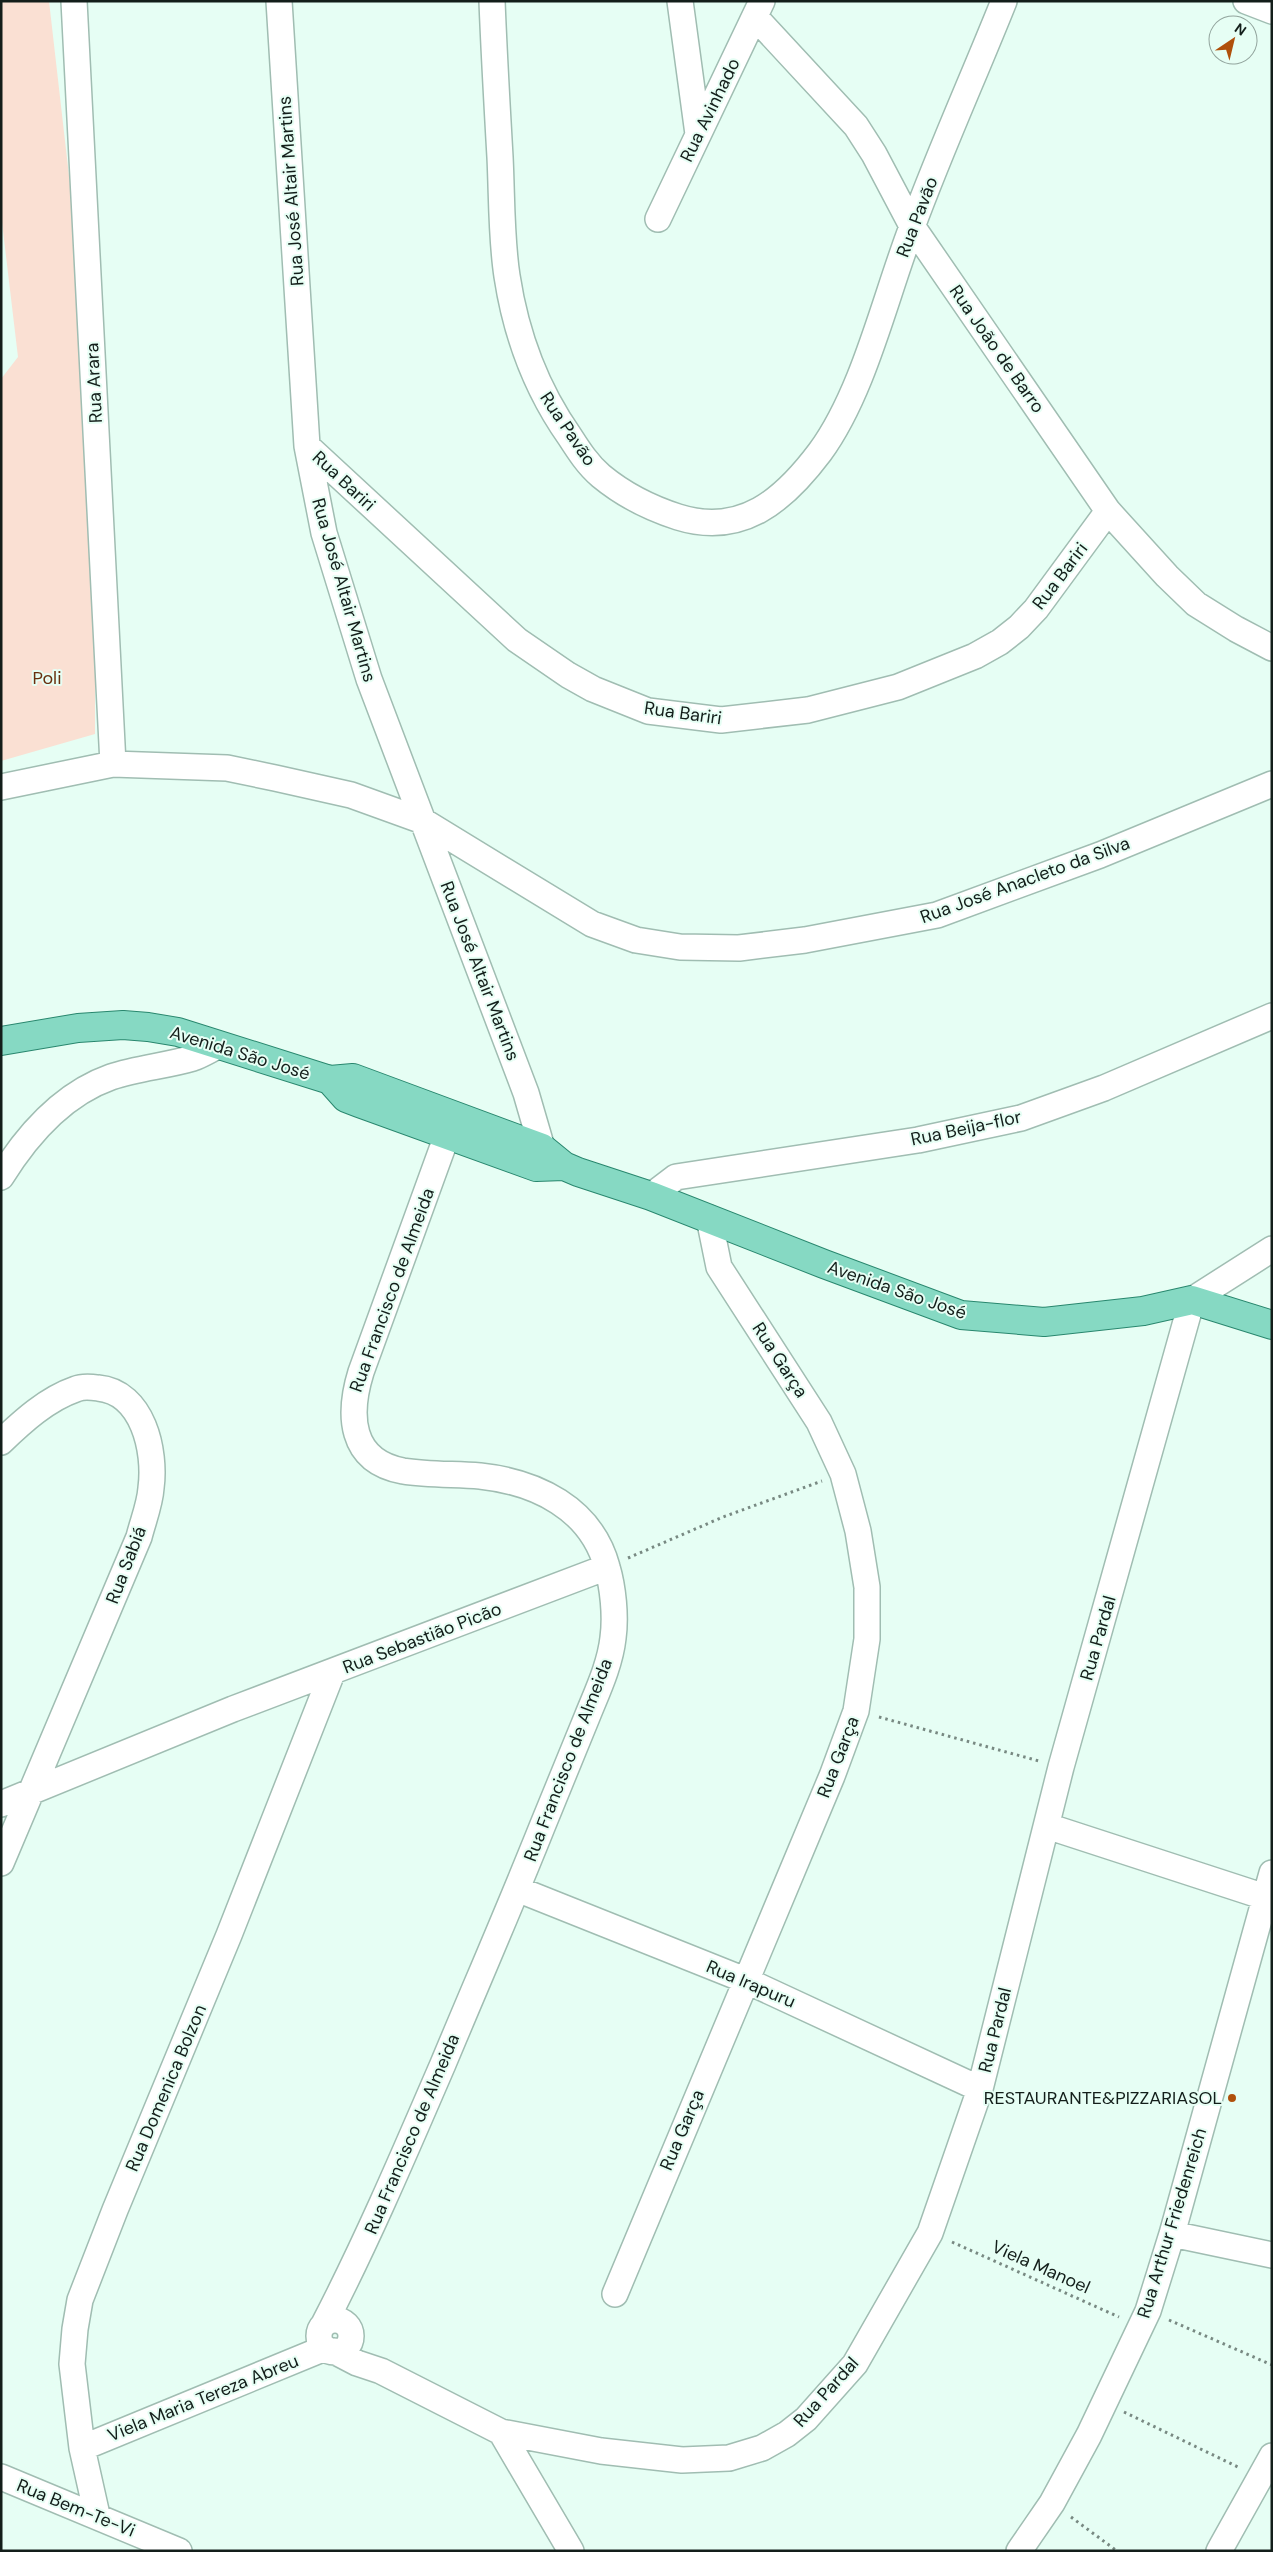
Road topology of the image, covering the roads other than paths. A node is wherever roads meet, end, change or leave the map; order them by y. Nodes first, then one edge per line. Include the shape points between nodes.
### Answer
1 (74, 1) edge
2 (279, 1) edge
3 (492, 1) edge
4 (680, 1) edge
5 (1004, 1) edge
6 (1246, 1) edge
7 (759, 10) edge
8 (1272, 11) edge
9 (698, 134) junction
10 (658, 219) dead end
11 (912, 226) junction
12 (307, 446) junction
13 (1108, 511) junction
14 (1272, 648) edge
15 (113, 764) junction
16 (1272, 784) edge
17 (1, 787) edge
18 (423, 822) junction
19 (1272, 1016) edge
20 (1, 1041) edge
21 (220, 1045) junction
22 (526, 1093) junction
23 (451, 1126) junction
24 (508, 1146) junction
25 (539, 1158) junction
26 (1, 1177) edge
27 (650, 1196) junction
28 (709, 1218) junction
29 (1272, 1249) edge
30 (1192, 1300) junction
31 (1272, 1325) edge
32 (1, 1442) edge
33 (607, 1567) junction
34 (332, 1673) junction
35 (30, 1792) junction
36 (1, 1804) edge
37 (1047, 1826) junction
38 (1, 1863) edge
39 (1272, 1873) edge
40 (517, 1889) junction
41 (1265, 1897) junction
42 (745, 1980) junction
43 (980, 2089) junction
44 (1172, 2234) junction
45 (1272, 2256) edge
46 (615, 2294) dead end
47 (335, 2336) junction
48 (501, 2432) junction
49 (82, 2448) junction
50 (1266, 2467) edge
51 (1, 2477) edge
52 (97, 2516) junction
53 (179, 2551) edge
54 (571, 2551) edge
55 (1019, 2551) edge
56 (1219, 2551) edge

1 - 15 street, Rua Arara
2 - 12 street, Rua José Altair Martins
3 - 11 street, Rua Pavão via 506,265 515,320 549,407 584,458 600,475 631,498 685,519 713,523 739,520 780,496 820,451 842,418
4 - 9 street
5 - 11 street, Rua Pavão
6 - 8 street
7 - 9 street, Rua Avinhado
7 - 11 street, Rua João de Barro via 856,126
9 - 10 street, Rua Avinhado
11 - 13 street, Rua João de Barro
12 - 13 street, Rua Bariri via 517,640 568,675 593,689 648,711 721,720 808,710 898,688 992,647 1019,628 1036,609
12 - 18 street, Rua José Altair Martins via 324,533 335,569 369,679
13 - 14 street, Rua João de Barro via 1196,604
15 - 17 street, Rua José Anacleto da Silva
15 - 18 street, Rua José Anacleto da Silva via 227,768 351,795
16 - 18 street, Rua José Anacleto da Silva via 1100,855 937,915 805,940 739,948 680,947 636,940 592,924
18 - 22 street, Rua José Altair Martins
19 - 27 street, Rua Beija-flor via 1104,1088 1021,1118 918,1140 676,1177
20 - 21 main road, Avenida São José via 78,1028 123,1025 178,1032
21 - 23 main road, Avenida São José via 330,1080 346,1098
21 - 26 street via 194,1057 112,1076 69,1098 21,1147
22 - 24 street
22 - 25 street, Rua José Altair Martins
23 - 24 main road, Avenida São José
23 - 33 street, Rua Francisco de Almeida via 353,1397 357,1436 365,1450 380,1462 401,1471 483,1476 530,1486 553,1497 573,1510 587,1526
24 - 25 main road, Avenida São José
25 - 27 main road, Avenida São José
27 - 28 main road, Avenida São José
28 - 30 main road, Avenida São José via 962,1315 1044,1322 1143,1311
28 - 42 street, Rua Garça via 719,1267 819,1422 843,1474 858,1531 867,1587 867,1639 856,1711 818,1810
29 - 30 street
30 - 31 main road
30 - 37 street, Rua Pardal
32 - 35 street, Rua Sabiá via 56,1398 78,1388 106,1388 125,1397 137,1411 152,1466 151,1489 139,1537
33 - 34 street, Rua Sebastião Picão
33 - 40 street, Rua Francisco de Almeida via 613,1639 600,1683
34 - 35 street, Rua Sebastião Picão via 233,1709
34 - 49 street, Rua Domenica Bolzon via 80,2300 72,2364
35 - 36 street, Rua Sebastião Picão
35 - 38 street, Rua Sabiá
37 - 41 street
37 - 43 street, Rua Pardal
39 - 41 street, Rua Arthur Friedenreich
40 - 42 street, Rua Irapuru
40 - 47 street, Rua Francisco de Almeida via 386,2197 343,2289
41 - 44 street, Rua Arthur Friedenreich
42 - 43 street, Rua Irapuru
42 - 46 street, Rua Garça
43 - 48 street, Rua Pardal via 930,2233 855,2364 806,2419 787,2434 762,2448 705,2461 601,2451
44 - 45 street
44 - 55 street, Rua Arthur Friedenreich via 1144,2319 1105,2403 1052,2504
47 - 48 street via 356,2363 380,2371
47 - 49 street, Viela Maria Tereza Abreu
48 - 54 street
49 - 52 street, Rua Domenica Bolzon
50 - 56 street
51 - 52 street, Rua Bem-Te-Vi
52 - 53 street, Rua Bem-Te-Vi

